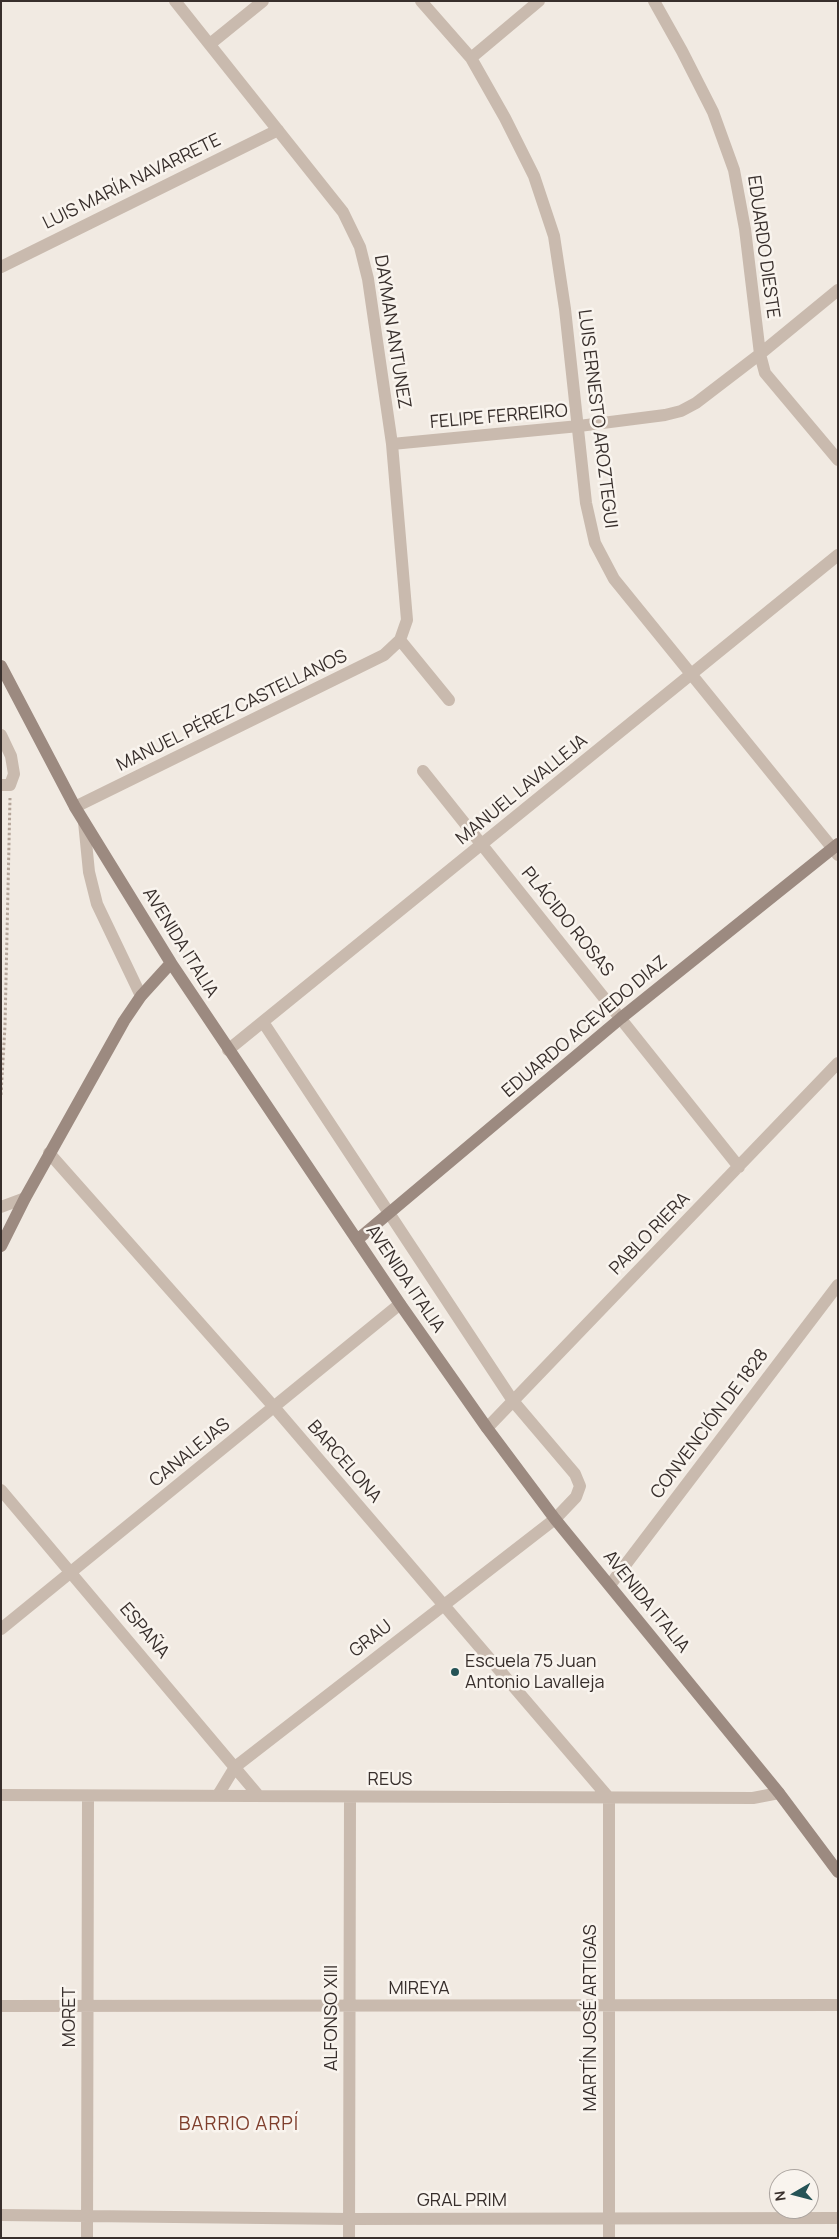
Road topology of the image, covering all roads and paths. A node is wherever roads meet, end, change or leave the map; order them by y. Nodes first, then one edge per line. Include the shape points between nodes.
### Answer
1 (175, 1) edge
2 (263, 1) edge
3 (421, 1) edge
4 (539, 1) edge
5 (654, 1) edge
6 (210, 44) junction
7 (470, 58) junction
8 (278, 130) junction
9 (1, 267) edge
10 (838, 290) edge
11 (760, 354) junction
12 (580, 426) junction
13 (392, 444) junction
14 (838, 460) edge
15 (838, 555) edge
16 (400, 640) junction
17 (1, 666) edge
18 (691, 674) junction
19 (449, 700) dead end
20 (1, 735) edge
21 (423, 771) dead end
22 (6, 785) edge
23 (75, 807) junction
24 (84, 822) junction
25 (483, 844) junction
26 (836, 849) edge
27 (171, 963) junction
28 (141, 996) junction
29 (621, 1018) junction
30 (263, 1022) junction
31 (3, 1026) edge
32 (228, 1050) junction
33 (838, 1063) edge
34 (1, 1095) edge
35 (49, 1153) junction
36 (739, 1167) junction
37 (25, 1198) junction
38 (1, 1207) edge
39 (390, 1212) junction
40 (357, 1240) junction
41 (1, 1246) edge
42 (838, 1285) edge
43 (400, 1304) junction
44 (513, 1401) junction
45 (274, 1408) junction
46 (487, 1428) junction
47 (1, 1490) edge
48 (555, 1519) junction
49 (72, 1572) junction
50 (610, 1585) junction
51 (444, 1604) junction
52 (1, 1629) edge
53 (235, 1767) junction
54 (779, 1793) junction
55 (218, 1795) junction
56 (258, 1795) junction
57 (1, 1796) edge
58 (88, 1796) junction
59 (350, 1798) junction
60 (609, 1798) junction
61 (838, 1872) edge
62 (838, 2005) edge
63 (1, 2006) edge
64 (609, 2006) junction
65 (87, 2007) junction
66 (349, 2007) junction
67 (1, 2215) edge
68 (87, 2217) junction
69 (609, 2218) junction
70 (838, 2218) edge
71 (349, 2219) junction
72 (87, 2238) edge
73 (349, 2238) edge
74 (609, 2238) edge

1 - 6 street, DAYMAN ANTUNEZ
2 - 6 street
3 - 7 street, LUIS ERNESTO AROZTEGUI
4 - 7 street
5 - 11 street, EDUARDO DIESTE via 713,112 734,170 746,229
6 - 8 street, DAYMAN ANTUNEZ
7 - 12 street, LUIS ERNESTO AROZTEGUI via 534,176 554,236
8 - 9 street, LUIS MARÍA NAVARRETE
8 - 13 street, DAYMAN ANTUNEZ via 343,212 360,246 368,279
10 - 11 street, FELIPE FERREIRO
11 - 12 street, FELIPE FERREIRO via 681,411
11 - 14 street, EDUARDO DIESTE via 765,372
12 - 13 street, FELIPE FERREIRO
12 - 18 street, LUIS ERNESTO AROZTEGUI via 586,502 595,543 614,579
13 - 16 street, DAYMAN ANTUNEZ via 407,620
15 - 18 street, MANUEL LAVALLEJA
16 - 19 street
16 - 23 street, MANUEL PÉREZ CASTELLANOS via 384,655
17 - 23 street, AVENIDA ITALIA
18 - 25 street, MANUEL LAVALLEJA
18 - 26 street, LUIS ERNESTO AROZTEGUI
20 - 22 street via 11,756 14,774
21 - 25 street, PLÁCIDO ROSAS
22 - 31 path
23 - 24 street, AVENIDA ITALIA
24 - 27 street, AVENIDA ITALIA
24 - 28 street via 89,872 97,904
25 - 29 street, PLÁCIDO ROSAS
25 - 30 street, MANUEL LAVALLEJA
26 - 29 street, EDUARDO ACEVEDO DIAZ
27 - 28 street
27 - 32 street, AVENIDA ITALIA
28 - 35 street
29 - 36 street, PLÁCIDO ROSAS
29 - 39 street, EDUARDO ACEVEDO DIAZ
30 - 32 street, MANUEL LAVALLEJA
30 - 39 street
31 - 34 path
32 - 40 street, AVENIDA ITALIA
33 - 36 street, PABLO RIERA
35 - 37 street
35 - 45 street, BARCELONA
36 - 44 street, PABLO RIERA
37 - 38 street
37 - 41 street
39 - 40 street, EDUARDO ACEVEDO DIAZ
39 - 44 street
40 - 43 street, AVENIDA ITALIA
42 - 50 street, CONVENCIÓN DE 1828
43 - 45 street, CANALEJAS
43 - 46 street, AVENIDA ITALIA
44 - 46 street, PABLO RIERA
44 - 48 street, GRAU via 575,1474 580,1486 576,1497
45 - 49 street, CANALEJAS
45 - 51 street, BARCELONA
46 - 48 street, AVENIDA ITALIA
47 - 49 street, ESPAÑA
48 - 50 street, AVENIDA ITALIA
48 - 51 street, GRAU
49 - 52 street, CANALEJAS
49 - 53 street, ESPAÑA
50 - 54 street, AVENIDA ITALIA
51 - 53 street, GRAU
51 - 60 street, BARCELONA
53 - 55 street, GRAU
53 - 56 street, ESPAÑA
54 - 60 street, REUS via 753,1798
54 - 61 street, AVENIDA ITALIA
55 - 56 street, REUS
55 - 58 street, REUS
56 - 59 street, REUS
57 - 58 street, REUS
58 - 65 street, MORET
59 - 60 street, REUS
59 - 66 street, ALFONSO XIII
60 - 64 street, MARTÍN JOSÉ ARTIGAS
62 - 64 street, MIREYA
63 - 65 street, MIREYA
64 - 66 street, MIREYA
64 - 69 street, MARTÍN JOSÉ ARTIGAS
65 - 66 street, MIREYA
65 - 68 street, MORET
66 - 71 street, ALFONSO XIII
67 - 68 street, GRAL PRIM
68 - 71 street, GRAL PRIM
68 - 72 street, MORET
69 - 70 street, GRAL PRIM
69 - 71 street, GRAL PRIM
69 - 74 street, MARTÍN JOSÉ ARTIGAS
71 - 73 street, ALFONSO XIII

